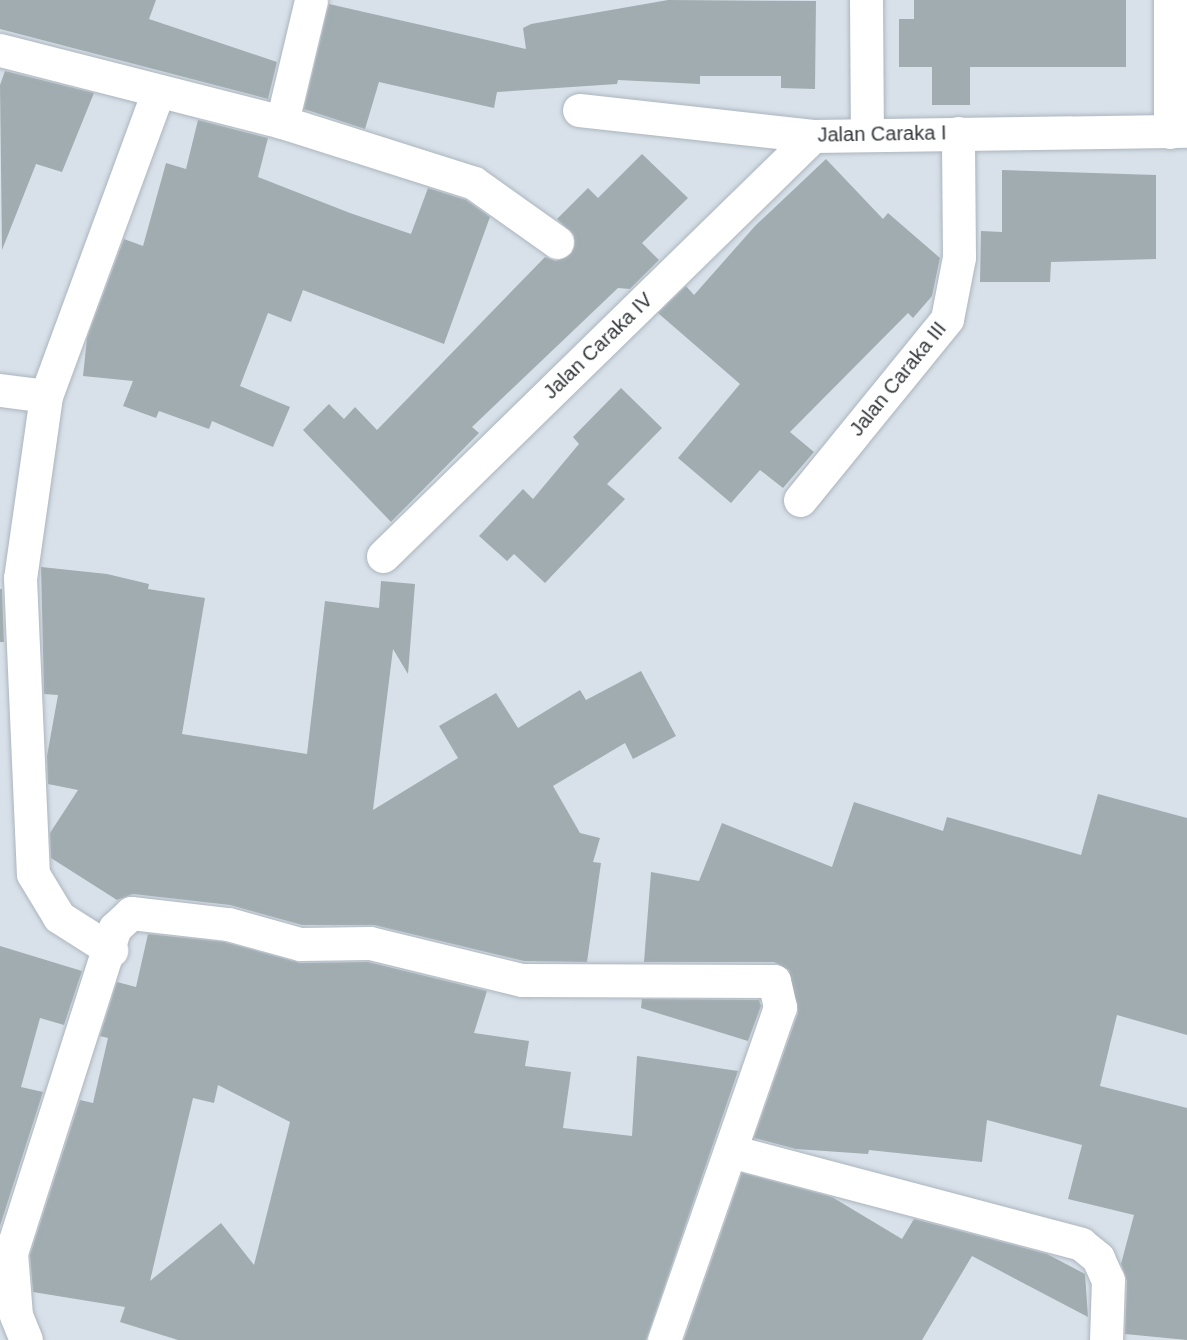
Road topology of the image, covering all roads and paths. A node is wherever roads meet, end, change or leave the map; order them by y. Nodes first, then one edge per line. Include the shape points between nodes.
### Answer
1 (311, 0) edge
2 (866, 0) edge
3 (1170, 0) edge
4 (0, 50) edge
5 (158, 92) junction
6 (579, 110) dead end
7 (282, 122) junction
8 (1178, 131) edge
9 (958, 133) junction
10 (867, 134) junction
11 (813, 136) junction
12 (557, 242) dead end
13 (0, 390) edge
14 (46, 396) junction
15 (800, 500) dead end
16 (383, 556) dead end
17 (111, 950) junction
18 (734, 1152) junction
19 (6, 1252) edge
20 (26, 1340) edge
21 (664, 1340) edge
22 (1106, 1340) edge

1 - 7 street
2 - 10 street
3 - 8 street
4 - 5 street
5 - 7 street
5 - 14 street
6 - 11 street, Jalan Caraka I
7 - 12 street via 474,183
8 - 9 street, Jalan Caraka I
9 - 10 street, Jalan Caraka I
9 - 15 street, Jalan Caraka III via 959,257 947,319
10 - 11 street, Jalan Caraka I
11 - 16 street, Jalan Caraka IV
13 - 14 street
14 - 17 street via 20,578 33,874 59,916
17 - 18 street via 115,928 131,913 228,924 300,944 370,943 522,980 766,978 779,988 780,1007
17 - 19 street
18 - 21 street
18 - 22 street via 1081,1244 1098,1258 1108,1280
19 - 20 street via 15,1315

